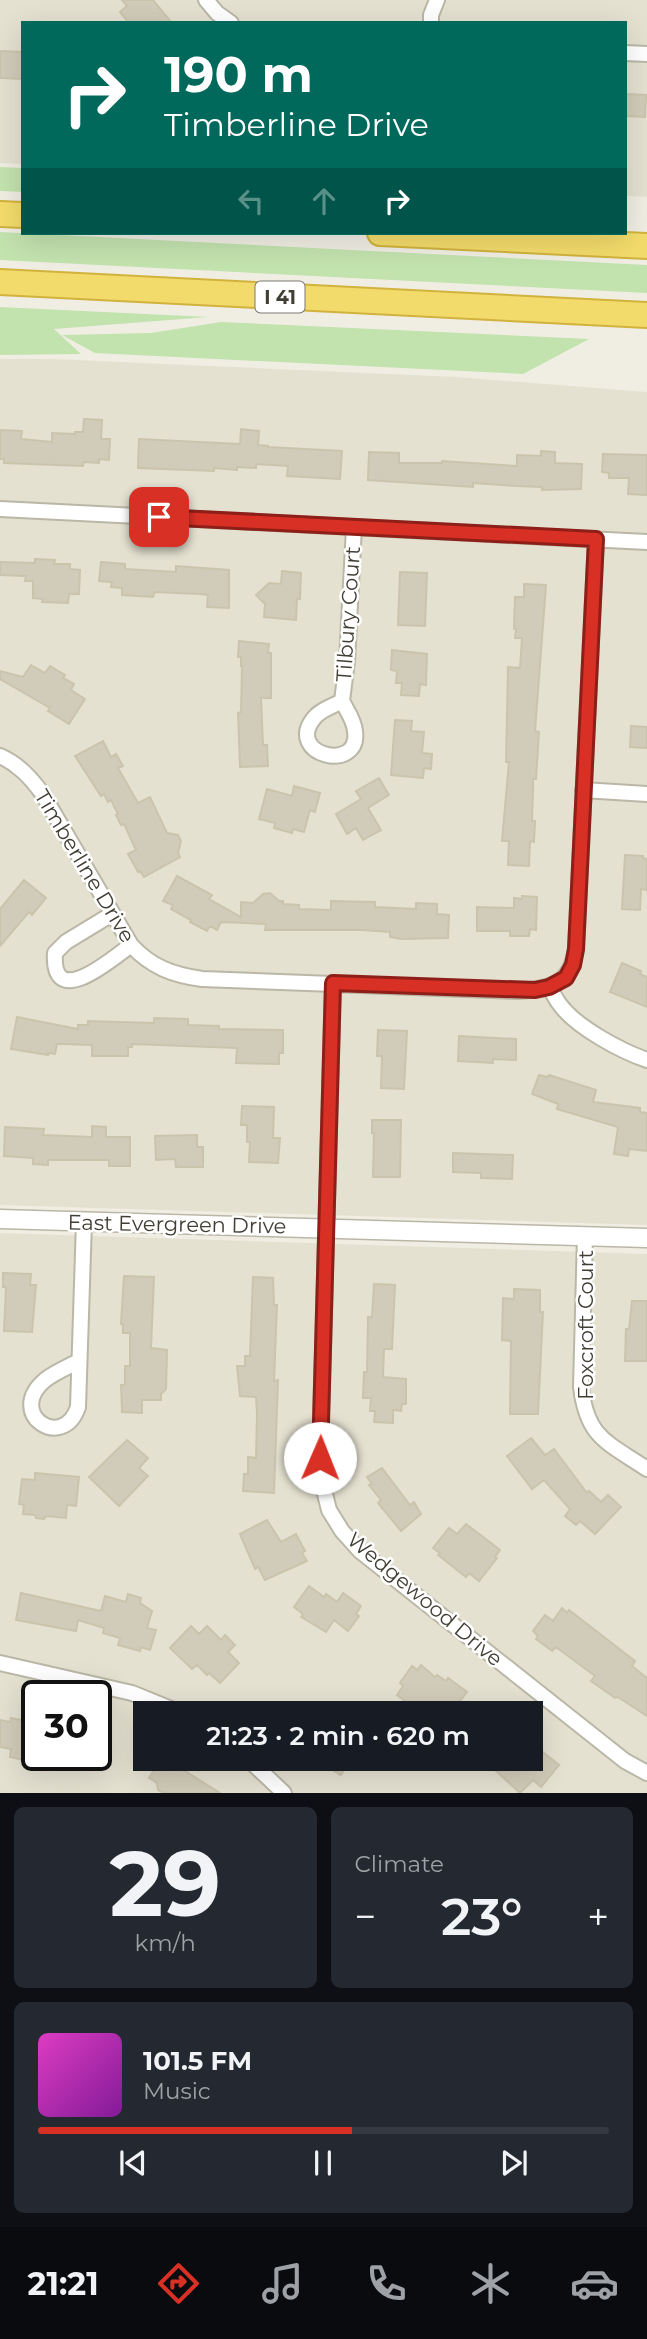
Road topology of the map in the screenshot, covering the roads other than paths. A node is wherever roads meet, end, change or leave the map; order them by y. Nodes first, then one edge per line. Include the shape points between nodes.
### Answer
1 (206, 0) edge
2 (437, 0) edge
3 (228, 21) edge
4 (431, 21) edge
5 (627, 52) edge
6 (647, 54) edge
7 (0, 214) edge
8 (21, 215) edge
9 (421, 235) edge
10 (647, 246) edge
11 (0, 282) edge
12 (647, 315) edge
13 (0, 509) edge
14 (354, 527) junction
15 (596, 539) junction
16 (647, 542) edge
17 (342, 701) dead end
18 (0, 756) edge
19 (583, 790) junction
20 (647, 793) edge
21 (112, 914) junction
22 (131, 945) junction
23 (333, 983) junction
24 (549, 987) junction
25 (647, 1060) edge
26 (0, 1219) edge
27 (84, 1222) junction
28 (326, 1228) junction
29 (585, 1236) junction
30 (647, 1238) edge
31 (79, 1361) junction
32 (647, 1469) edge
33 (0, 1663) edge
34 (152, 1701) edge
35 (260, 1771) edge
36 (647, 1773) edge
37 (280, 1792) edge

1 - 3 street
2 - 4 street
5 - 6 street
7 - 8 highway
9 - 10 highway
11 - 12 highway, I 41
13 - 14 street
14 - 15 street
14 - 17 street, Tilbury Court
15 - 16 street
15 - 19 street
18 - 21 street, Timberline Drive via 27,774 42,793
19 - 20 street
19 - 24 street via 573,965 566,978
21 - 22 street, Timberline Drive
21 - 22 street via 55,953 56,971 70,981 80,979
22 - 23 street, Timberline Drive via 149,962 178,976
23 - 24 street, Timberline Drive via 517,991
23 - 28 street, Wedgewood Drive
24 - 25 street via 577,1022
26 - 27 street, East Evergreen Drive
27 - 28 street, East Evergreen Drive
27 - 31 street
28 - 29 street, East Evergreen Drive
28 - 36 street, Wedgewood Drive via 320,1458 329,1510 342,1531 385,1572 625,1761
29 - 30 street, East Evergreen Drive
29 - 32 street, Foxcroft Court via 584,1408 597,1434
31 - 31 street via 74,1418 68,1425 56,1427 36,1419 31,1411 36,1390
33 - 34 street
35 - 37 street

